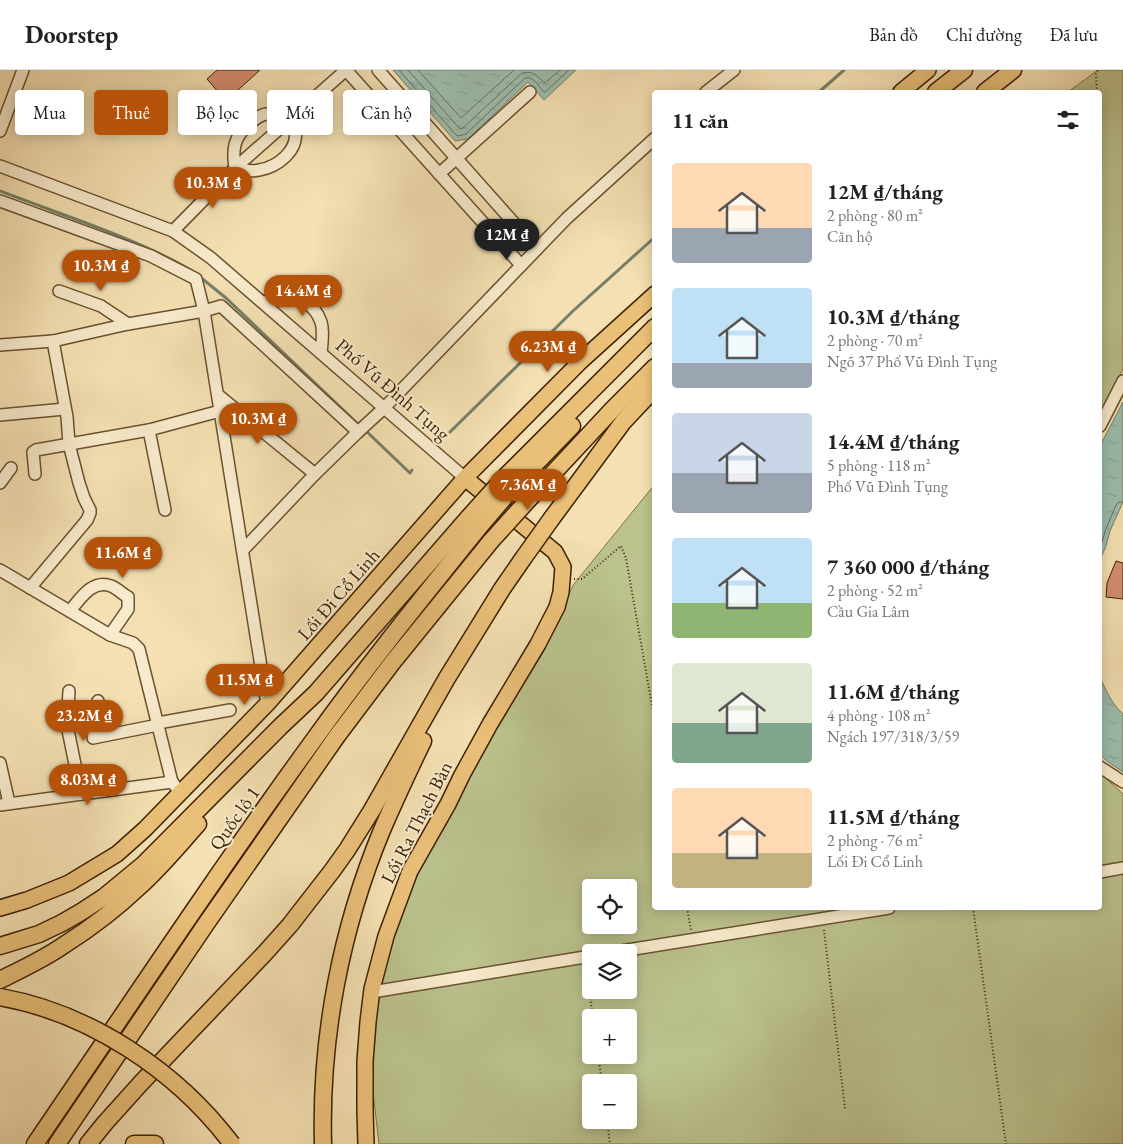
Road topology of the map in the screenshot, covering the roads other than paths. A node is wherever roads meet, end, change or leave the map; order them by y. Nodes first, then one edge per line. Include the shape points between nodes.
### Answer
1 (23, 70) edge
2 (346, 70) edge
3 (378, 70) edge
4 (734, 70) edge
5 (928, 70) edge
6 (964, 70) edge
7 (1009, 73) edge
8 (323, 90) edge
9 (709, 90) edge
10 (903, 90) edge
11 (939, 90) edge
12 (988, 90) edge
13 (992, 90) edge
14 (530, 92) dead end
15 (267, 114) edge
16 (0, 131) edge
17 (272, 135) edge
18 (295, 135) edge
19 (652, 141) edge
20 (456, 158) junction
21 (0, 166) edge
22 (236, 168) junction
23 (439, 174) junction
24 (0, 201) edge
25 (173, 231) junction
26 (537, 248) junction
27 (521, 265) junction
28 (59, 291) dead end
29 (652, 297) edge
30 (264, 303) junction
31 (204, 311) junction
32 (128, 324) junction
33 (652, 329) edge
34 (52, 341) junction
35 (652, 343) edge
36 (0, 345) edge
37 (321, 353) junction
38 (652, 370) edge
39 (1123, 381) edge
40 (652, 391) edge
41 (218, 395) junction
42 (66, 409) junction
43 (220, 411) junction
44 (380, 411) junction
45 (0, 415) edge
46 (1102, 422) edge
47 (149, 430) junction
48 (358, 432) junction
49 (69, 444) junction
50 (11, 468) dead end
51 (35, 474) dead end
52 (315, 474) junction
53 (465, 478) junction
54 (510, 481) junction
55 (0, 482) edge
56 (165, 510) dead end
57 (475, 522) junction
58 (243, 550) junction
59 (0, 570) edge
60 (563, 572) joint
61 (30, 588) junction
62 (502, 589) junction
63 (70, 611) junction
64 (110, 635) junction
65 (69, 691) dead end
66 (98, 701) dead end
67 (267, 704) junction
68 (230, 710) dead end
69 (158, 724) junction
70 (280, 727) junction
71 (0, 763) edge
72 (1102, 768) edge
73 (1123, 782) edge
74 (176, 788) junction
75 (80, 794) junction
76 (5, 804) edge
77 (1123, 868) edge
78 (1102, 872) edge
79 (0, 908) edge
80 (877, 910) edge
81 (0, 946) edge
82 (637, 949) edge
83 (582, 958) edge
84 (0, 980) edge
85 (372, 992) junction
86 (0, 997) edge
87 (35, 1144) edge
88 (57, 1144) edge
89 (88, 1144) edge
90 (134, 1144) edge
91 (155, 1144) edge
92 (232, 1144) edge
93 (323, 1144) edge
94 (366, 1144) edge

1 - 16 street
2 - 8 street
2 - 23 street
3 - 20 street
4 - 9 street
5 - 10 main road
6 - 11 highway
7 - 12 highway
7 - 13 highway
14 - 20 street
15 - 22 street via 256,118 238,136 233,157
17 - 22 street
18 - 22 street via 292,150 272,166 247,171
19 - 26 street
20 - 23 street
20 - 26 street
21 - 25 street, Phố Vũ Đình Tụng
22 - 25 street
23 - 27 street
24 - 31 street via 151,256 196,279
25 - 30 street, Phố Vũ Đình Tụng
26 - 27 street
27 - 44 street
28 - 32 street via 101,306
29 - 53 main road, Lối Đi Cổ Linh via 581,361
30 - 37 street, Phố Vũ Đình Tụng
30 - 37 street via 275,296 289,296 308,303 321,322
31 - 32 street
31 - 41 street
31 - 48 street via 221,306
32 - 34 street
33 - 54 highway
34 - 36 street
34 - 42 street
35 - 54 highway
37 - 44 street, Phố Vũ Đình Tụng
38 - 88 highway, Quốc lộ 1, bridge via 491,541 398,656 337,736
39 - 46 street
40 - 62 highway, bridge via 623,422
41 - 43 street
41 - 52 street
42 - 45 street
42 - 49 street
43 - 47 street
43 - 58 street
44 - 48 street
44 - 53 street, Phố Vũ Đình Tụng
47 - 49 street
47 - 56 street
48 - 52 street
49 - 51 street via 34,451
49 - 61 street via 78,483 90,513
50 - 55 street
52 - 58 street
53 - 60 main road, Phố Vũ Đình Tụng via 555,552
53 - 67 main road, Lối Đi Cổ Linh
54 - 57 highway, bridge
57 - 70 highway via 316,693
57 - 87 highway, Quốc lộ 1 via 230,857
58 - 67 street
59 - 61 street
60 - 85 main road, Lối Ra Thạch Bàn via 557,607 410,871 386,936
61 - 63 street
62 - 89 highway via 372,810 316,892 266,953 140,1083
62 - 93 highway via 417,753 367,871 345,944 333,1000 324,1071
63 - 64 street
63 - 64 street via 88,590 99,585 110,586 128,597 128,609
64 - 69 street via 133,643 139,649
65 - 75 street via 67,725
66 - 69 street via 93,738
67 - 74 main road, Lối Đi Cổ Linh
68 - 69 street
69 - 74 street
70 - 81 highway via 144,864 104,897 54,927
70 - 84 highway via 142,885 64,946
71 - 76 street
72 - 73 street
74 - 75 street
74 - 79 main road, Lối Đi Cổ Linh via 145,829 117,854 69,883
75 - 76 street
77 - 78 street
80 - 82 street
83 - 85 street
85 - 94 main road, Lối Ra Thạch Bàn via 365,1061
86 - 92 highway, bridge via 72,1019 140,1056 184,1091
90 - 91 highway

